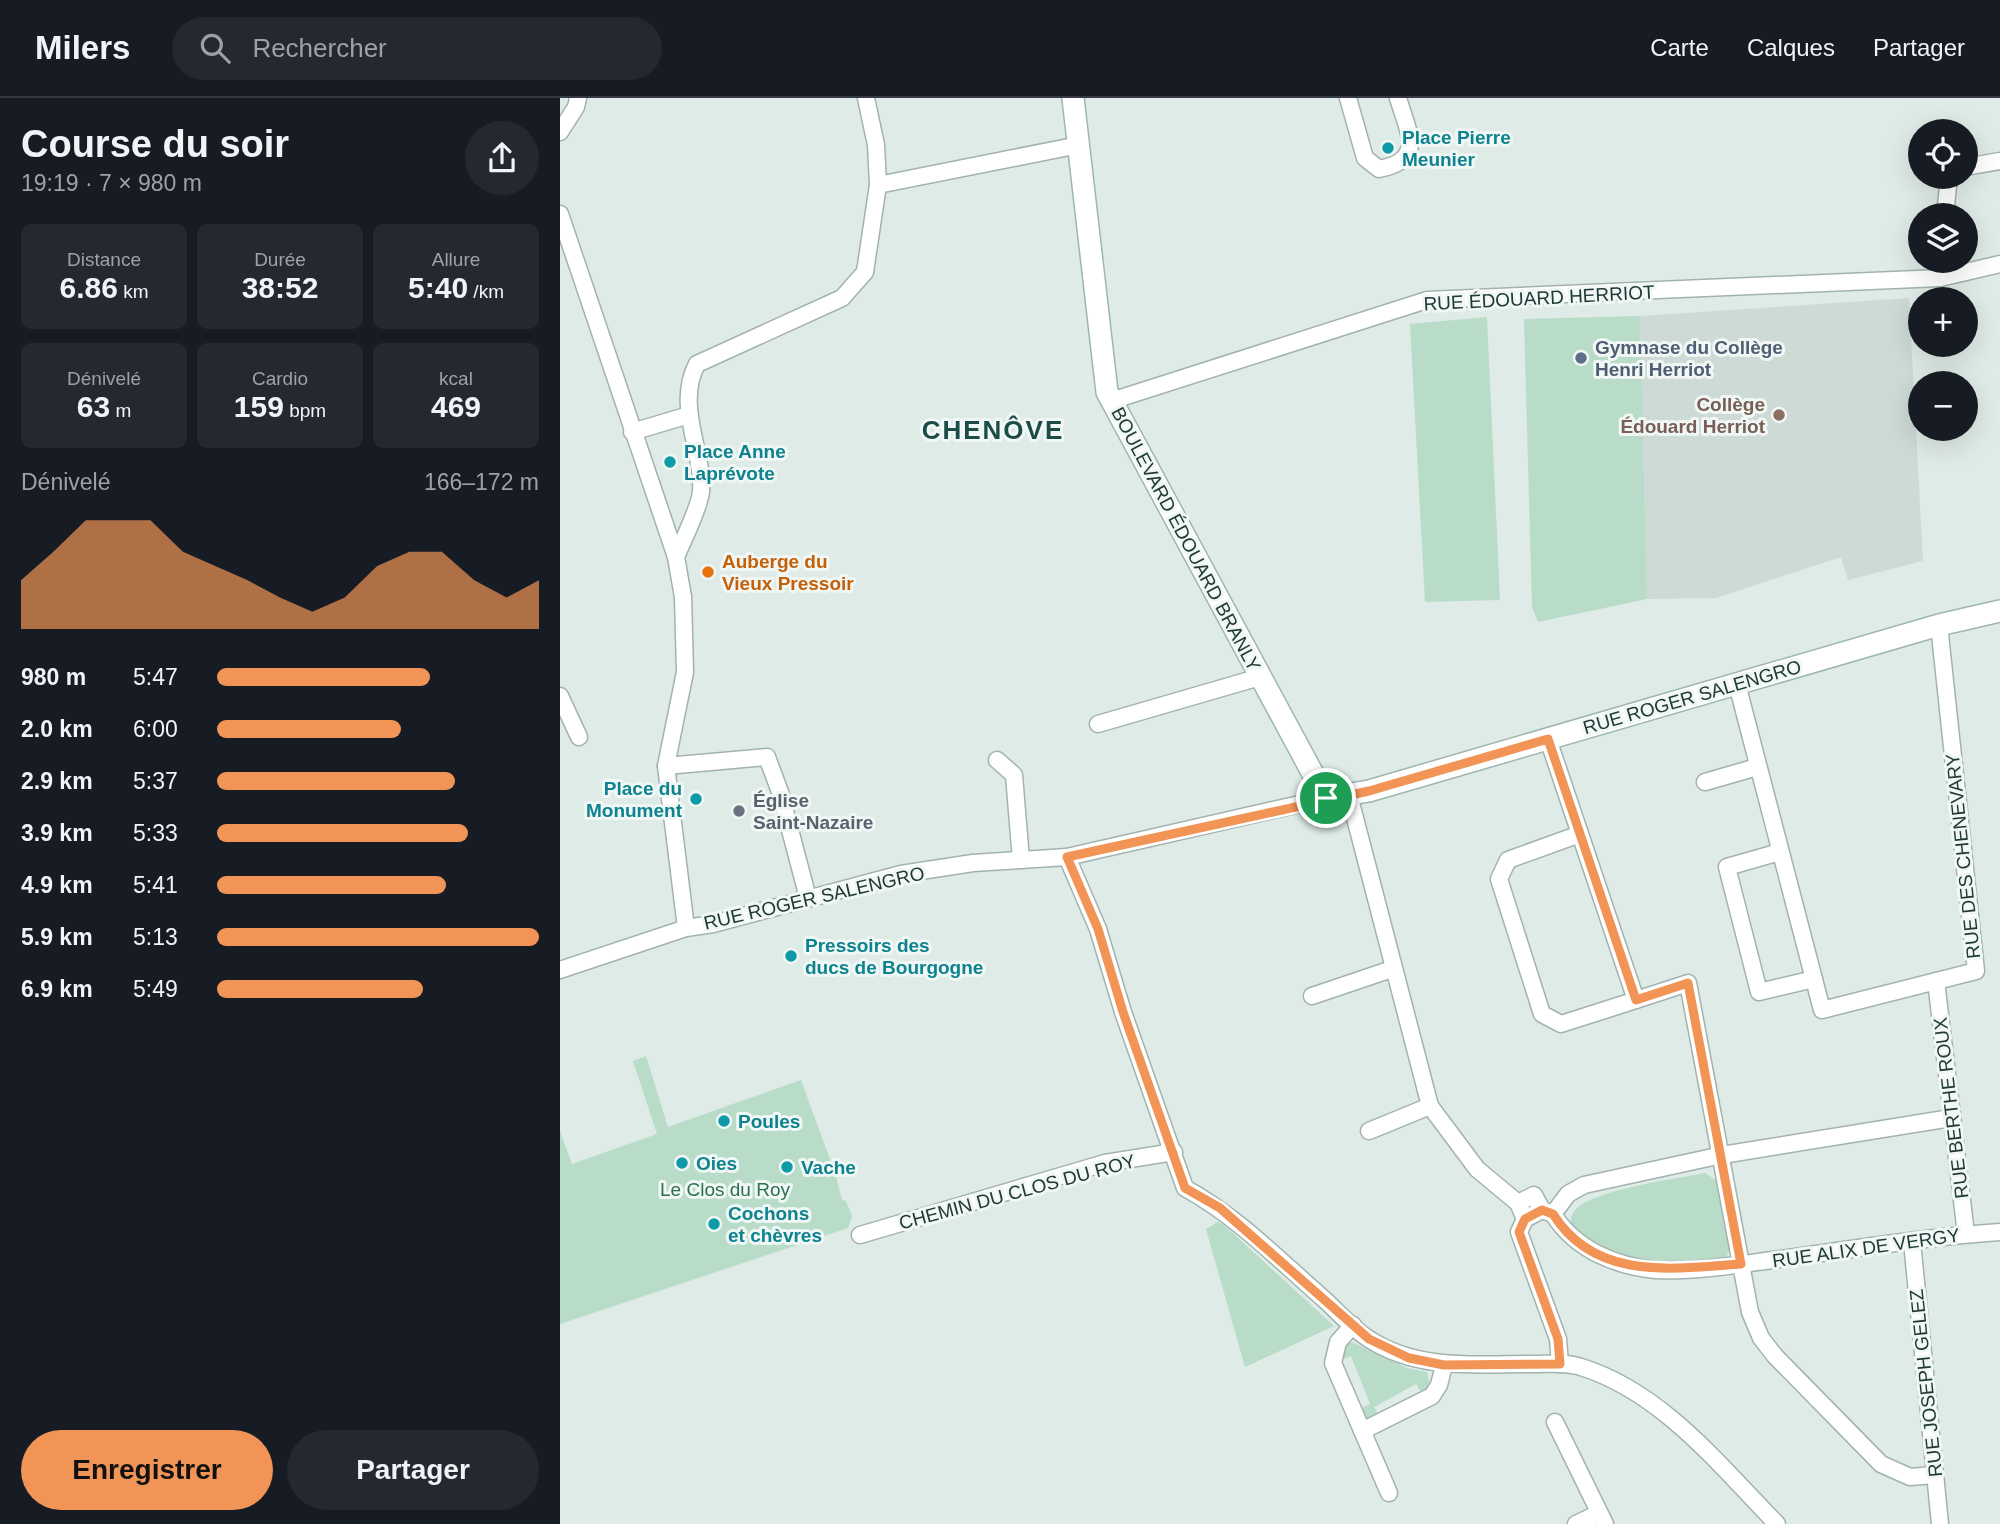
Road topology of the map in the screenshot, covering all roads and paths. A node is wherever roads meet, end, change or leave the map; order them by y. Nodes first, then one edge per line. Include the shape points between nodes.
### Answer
1 (578, 98) edge
2 (866, 98) edge
3 (1073, 98) edge
4 (1348, 98) edge
5 (1398, 98) edge
6 (560, 132) edge
7 (1079, 145) junction
8 (2000, 161) edge
9 (1978, 165) edge
10 (878, 185) junction
11 (560, 215) edge
12 (2000, 264) edge
13 (1940, 273) edge
14 (1940, 278) junction
15 (1111, 401) junction
16 (689, 415) junction
17 (632, 432) junction
18 (676, 557) junction
19 (2000, 611) edge
20 (1939, 625) junction
21 (1260, 677) junction
22 (1737, 684) junction
23 (560, 696) edge
24 (1098, 724) dead end
25 (579, 737) dead end
26 (1548, 739) junction
27 (997, 760) dead end
28 (666, 766) junction
29 (1757, 767) junction
30 (1705, 782) dead end
31 (1349, 795) junction
32 (1326, 798) junction
33 (1580, 834) junction
34 (1780, 852) junction
35 (1067, 857) junction
36 (1021, 860) junction
37 (808, 898) junction
38 (687, 928) junction
39 (1392, 968) junction
40 (560, 970) edge
41 (1814, 979) junction
42 (1936, 981) junction
43 (1312, 996) dead end
44 (1636, 1000) junction
45 (1430, 1106) junction
46 (1951, 1118) junction
47 (1369, 1131) dead end
48 (1174, 1152) junction
49 (1722, 1156) junction
50 (1518, 1203) junction
51 (1547, 1212) junction
52 (1525, 1219) junction
53 (2000, 1232) edge
54 (1966, 1234) junction
55 (860, 1236) dead end
56 (1912, 1242) junction
57 (1741, 1264) junction
58 (1353, 1325) junction
59 (1560, 1364) junction
60 (1444, 1365) junction
61 (1555, 1422) dead end
62 (1362, 1431) junction
63 (1935, 1475) junction
64 (1389, 1493) dead end
65 (1602, 1518) edge
66 (1576, 1524) edge
67 (1777, 1524) edge
68 (1940, 1524) edge

1 - 6 street
2 - 10 street
3 - 7 street, BOULEVARD ÉDOUARD BRANLY
4 - 5 street via 1365,158 1379,169 1399,163 1410,151
7 - 10 street
7 - 15 street, BOULEVARD ÉDOUARD BRANLY
8 - 9 street
10 - 16 street via 866,272 855,287 842,298 697,364 691,375
11 - 17 street
12 - 14 street, RUE ÉDOUARD HERRIOT
13 - 14 street
14 - 15 street, RUE ÉDOUARD HERRIOT via 1427,300
15 - 21 street, BOULEVARD ÉDOUARD BRANLY
16 - 17 street
16 - 18 street via 701,492
17 - 18 street
18 - 28 street via 685,672
19 - 20 street, RUE ROGER SALENGRO
20 - 22 street, RUE ROGER SALENGRO
20 - 42 street, RUE DES CHENEVARY via 1976,971
21 - 24 street
21 - 32 street, BOULEVARD ÉDOUARD BRANLY
22 - 26 street, RUE ROGER SALENGRO
22 - 29 street
23 - 25 street
26 - 31 street, RUE ROGER SALENGRO
26 - 33 street
27 - 36 street via 1014,775
28 - 37 street via 767,757
28 - 38 street
29 - 30 street
29 - 34 street
31 - 32 street, RUE ROGER SALENGRO
31 - 39 street
32 - 35 street, RUE ROGER SALENGRO
33 - 44 street
33 - 44 street via 1508,860 1499,879 1542,1014 1560,1024
34 - 41 street
34 - 41 street via 1727,867 1759,992
35 - 36 street, RUE ROGER SALENGRO
35 - 48 street via 1098,929
36 - 37 street, RUE ROGER SALENGRO via 901,874
37 - 38 street, RUE ROGER SALENGRO
38 - 40 street, RUE ROGER SALENGRO
39 - 43 street
39 - 45 street
41 - 42 street, RUE DES CHENEVARY via 1822,1010
42 - 46 street, RUE BERTHE ROUX
44 - 49 street via 1688,983
45 - 47 street
45 - 50 street via 1477,1169
46 - 49 street
46 - 54 street, RUE BERTHE ROUX
48 - 55 street, CHEMIN DU CLOS DU ROY via 1105,1163
48 - 58 street via 1185,1188 1220,1208
49 - 51 street via 1584,1185
49 - 57 street
50 - 51 street via 1534,1195
50 - 52 street
51 - 52 street
51 - 57 street, RUE ALIX DE VERGY via 1585,1249 1619,1262 1656,1270
52 - 59 street via 1519,1232 1558,1339
53 - 54 street, RUE ALIX DE VERGY
54 - 56 street, RUE ALIX DE VERGY
56 - 57 street, RUE ALIX DE VERGY
56 - 63 street, RUE JOSEPH GELEZ
57 - 63 street via 1750,1312 1775,1356 1881,1465 1910,1477
58 - 60 street via 1369,1339 1409,1358
58 - 62 street via 1338,1342 1333,1363
59 - 60 street
59 - 67 street via 1581,1366 1656,1408 1695,1439
60 - 62 street via 1432,1396
61 - 65 street
62 - 64 street
63 - 68 street, RUE JOSEPH GELEZ
65 - 66 street

